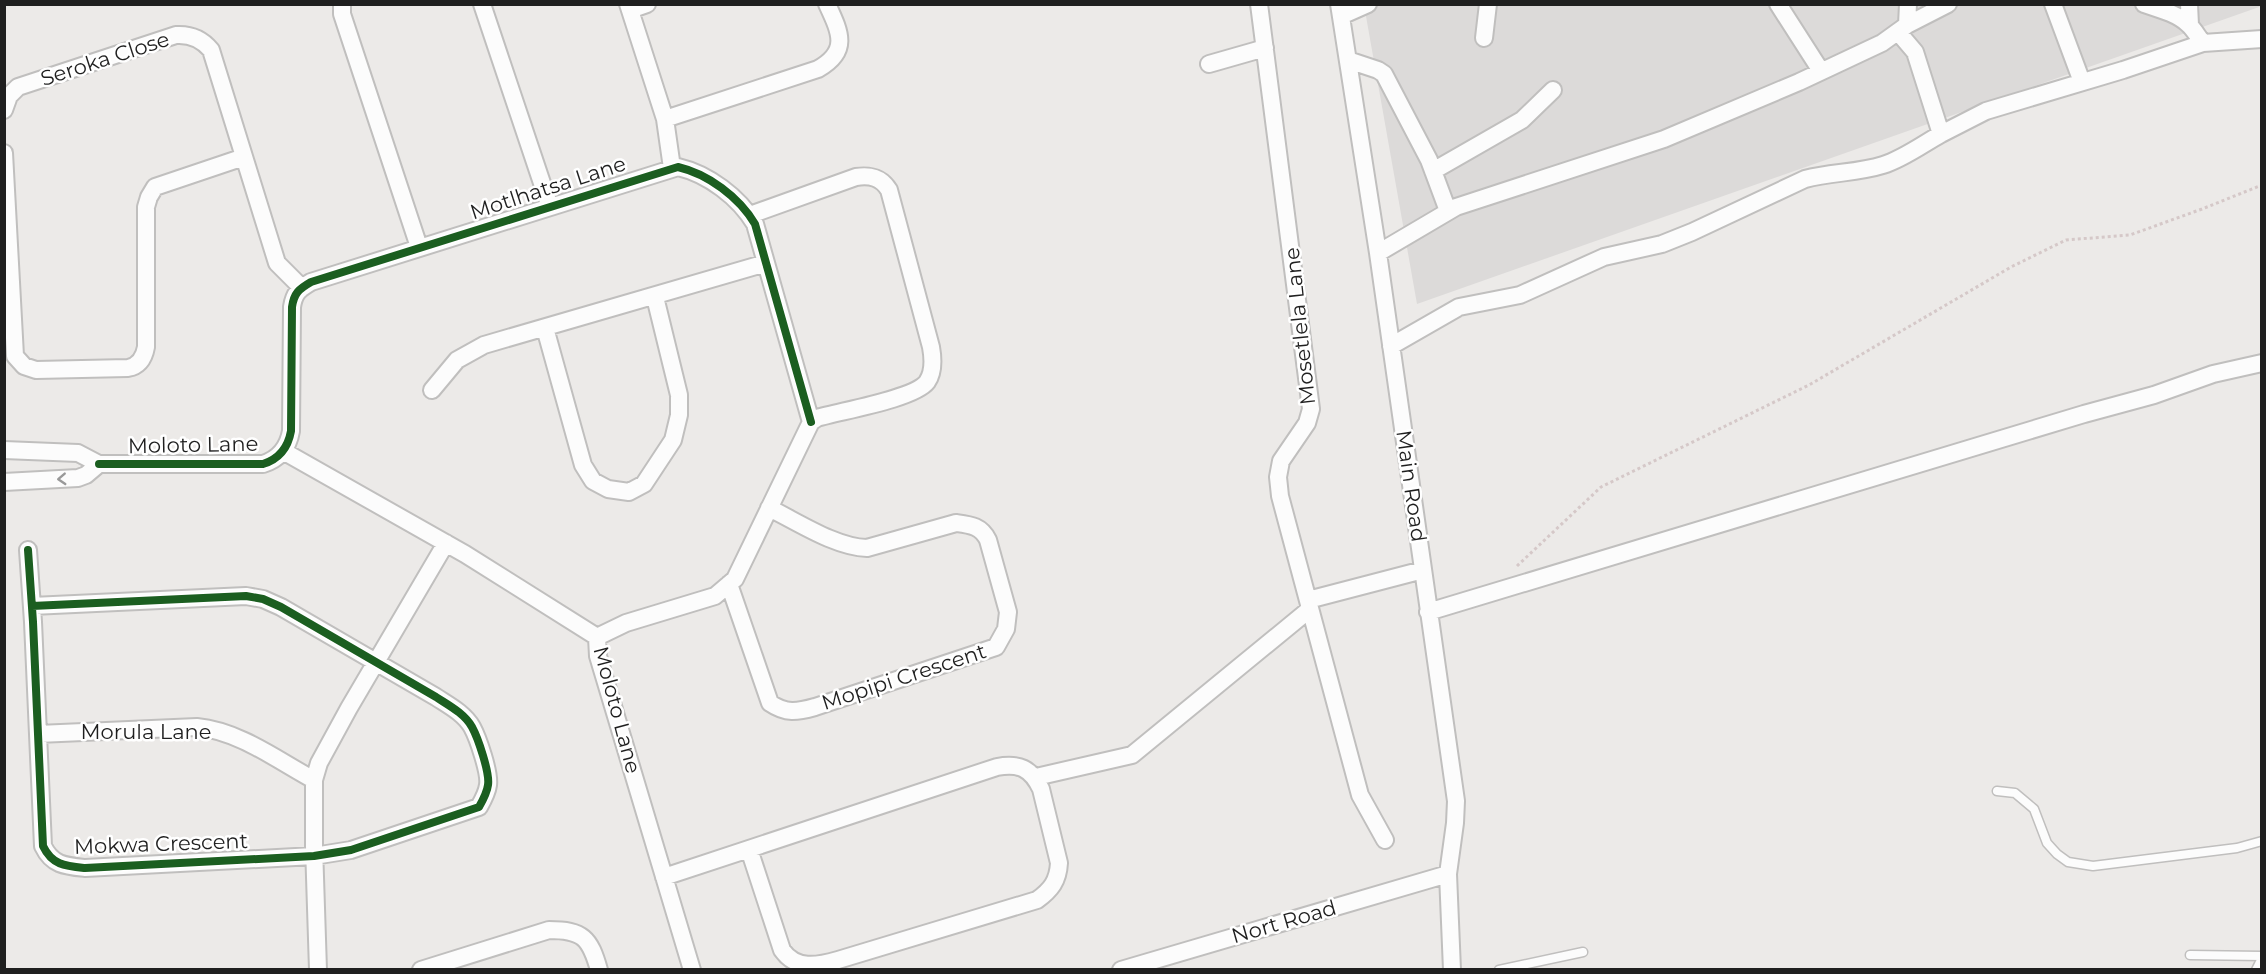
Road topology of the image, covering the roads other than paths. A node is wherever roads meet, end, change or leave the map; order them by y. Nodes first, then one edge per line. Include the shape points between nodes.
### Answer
1 (342, 4) edge
2 (482, 4) edge
3 (647, 4) edge
4 (827, 4) edge
5 (1260, 4) edge
6 (1368, 4) edge
7 (1488, 4) edge
8 (1778, 4) edge
9 (1908, 4) edge
10 (1948, 4) edge
11 (2053, 4) edge
12 (2144, 4) edge
13 (2189, 4) edge
14 (629, 7) edge
15 (1340, 10) edge
16 (2190, 25) junction
17 (1902, 29) junction
18 (1484, 38) dead end
19 (2262, 39) edge
20 (2203, 43) junction
21 (1265, 48) junction
22 (1348, 60) junction
23 (1209, 64) dead end
24 (1821, 71) junction
25 (2082, 82) junction
26 (1553, 90) dead end
27 (4, 110) edge
28 (665, 119) junction
29 (1941, 134) junction
30 (4, 153) edge
31 (244, 157) junction
32 (672, 168) junction
33 (1433, 171) junction
34 (550, 207) junction
35 (1448, 211) junction
36 (750, 215) junction
37 (419, 248) junction
38 (1378, 253) junction
39 (766, 263) junction
40 (302, 288) junction
41 (655, 297) junction
42 (545, 328) junction
43 (1391, 346) junction
44 (2262, 363) edge
45 (432, 390) dead end
46 (810, 422) junction
47 (4, 450) edge
48 (283, 451) junction
49 (99, 464) junction
50 (4, 482) edge
51 (769, 508) junction
52 (446, 543) junction
53 (28, 550) dead end
54 (1423, 570) junction
55 (729, 584) junction
56 (1309, 604) junction
57 (32, 606) junction
58 (1428, 612) junction
59 (597, 637) junction
60 (375, 663) junction
61 (38, 734) junction
62 (1036, 777) junction
63 (314, 780) junction
64 (1997, 791) dead end
65 (1385, 840) dead end
66 (2262, 841) edge
67 (749, 849) junction
68 (314, 856) junction
69 (1448, 874) junction
70 (664, 877) junction
71 (1583, 952) dead end
72 (2190, 955) dead end
73 (2262, 957) edge
74 (318, 969) edge
75 (421, 969) edge
76 (599, 969) edge
77 (692, 969) edge
78 (1121, 969) edge
79 (1452, 969) edge
80 (1498, 969) edge
81 (2256, 969) edge

1 - 37 street via 342,14
2 - 34 street
3 - 14 street
4 - 28 street via 840,42 830,63
5 - 21 street, Mosetlela Lane
6 - 15 street
7 - 18 street
8 - 24 street
9 - 17 street
10 - 17 street
11 - 25 street
12 - 16 street
13 - 16 street
14 - 28 street
15 - 22 street, Main Road
16 - 20 street
17 - 24 street
17 - 29 street via 1915,52
19 - 20 street
20 - 25 street
21 - 23 street
21 - 56 street, Mosetlela Lane via 1311,410 1308,423 1281,461 1278,477
22 - 33 street via 1384,74
22 - 38 street, Main Road
24 - 35 street via 1664,139
25 - 29 street via 1986,111
26 - 33 street via 1514,126
27 - 31 street, Seroka Close via 9,96 18,87 176,36 191,36 211,50
28 - 32 street
29 - 43 street via 1884,165 1805,179 1662,244 1604,257 1520,295 1459,307
30 - 31 street via 15,356 24,366 36,370 128,368 138,363 146,347 149,197 155,187
31 - 40 street, Seroka Close via 277,263
32 - 34 street, Motlhatsa Lane
32 - 36 street via 687,169 714,183
33 - 35 street
34 - 37 street, Motlhatsa Lane
35 - 38 street
36 - 39 street
36 - 46 street via 856,177 875,177 888,190 931,346 931,371 927,382 908,394
37 - 40 street, Motlhatsa Lane
38 - 43 street, Main Road
39 - 41 street
39 - 46 street
40 - 48 street via 296,293 292,308 291,431
41 - 42 street
41 - 42 street via 679,395 679,415 672,440 644,484 629,492 608,489 593,481 582,465
42 - 45 street via 484,345 457,360
43 - 54 street, Main Road
44 - 58 street via 2213,374
46 - 51 street
47 - 49 street via 78,453
48 - 49 street, Moloto Lane via 263,464
48 - 52 street, Moloto Lane
49 -> 50 street via 78,478
51 - 55 street
51 - 55 street, Mopipi Crescent via 857,548 956,523 983,531 1008,612 1006,629 996,647 793,713 770,703
52 - 59 street, Moloto Lane
52 - 60 street
53 - 57 street, Mokwa Crescent
54 - 56 street
54 - 58 street, Main Road
55 - 59 street via 715,596 626,623
56 - 62 street via 1132,755
56 - 65 street, Mosetlela Lane via 1360,795
57 - 60 street via 246,596 281,607
57 - 61 street, Mokwa Crescent
58 - 69 street, Main Road via 1455,801
59 - 70 street, Moloto Lane via 598,656
60 - 63 street via 319,763
60 - 68 street, Mokwa Crescent via 460,714 471,727 487,770 488,784 479,807 351,850
61 - 63 street, Morula Lane via 211,728
61 - 68 street, Mokwa Crescent via 43,846 56,863 85,868
62 - 67 street via 1020,765 997,767
62 - 67 street via 1059,863 1051,890 1037,900 822,965 799,963 782,950
63 - 68 street
64 - 66 lane via 2015,793 2034,809 2047,843 2068,862 2093,866 2236,848
67 - 70 street
68 - 74 street
69 - 78 street, Nort Road
69 - 79 street, Main Road
70 - 77 street, Moloto Lane
71 - 80 lane
72 - 73 lane
73 - 81 lane
75 - 76 street via 549,930 570,930 582,935 594,951

